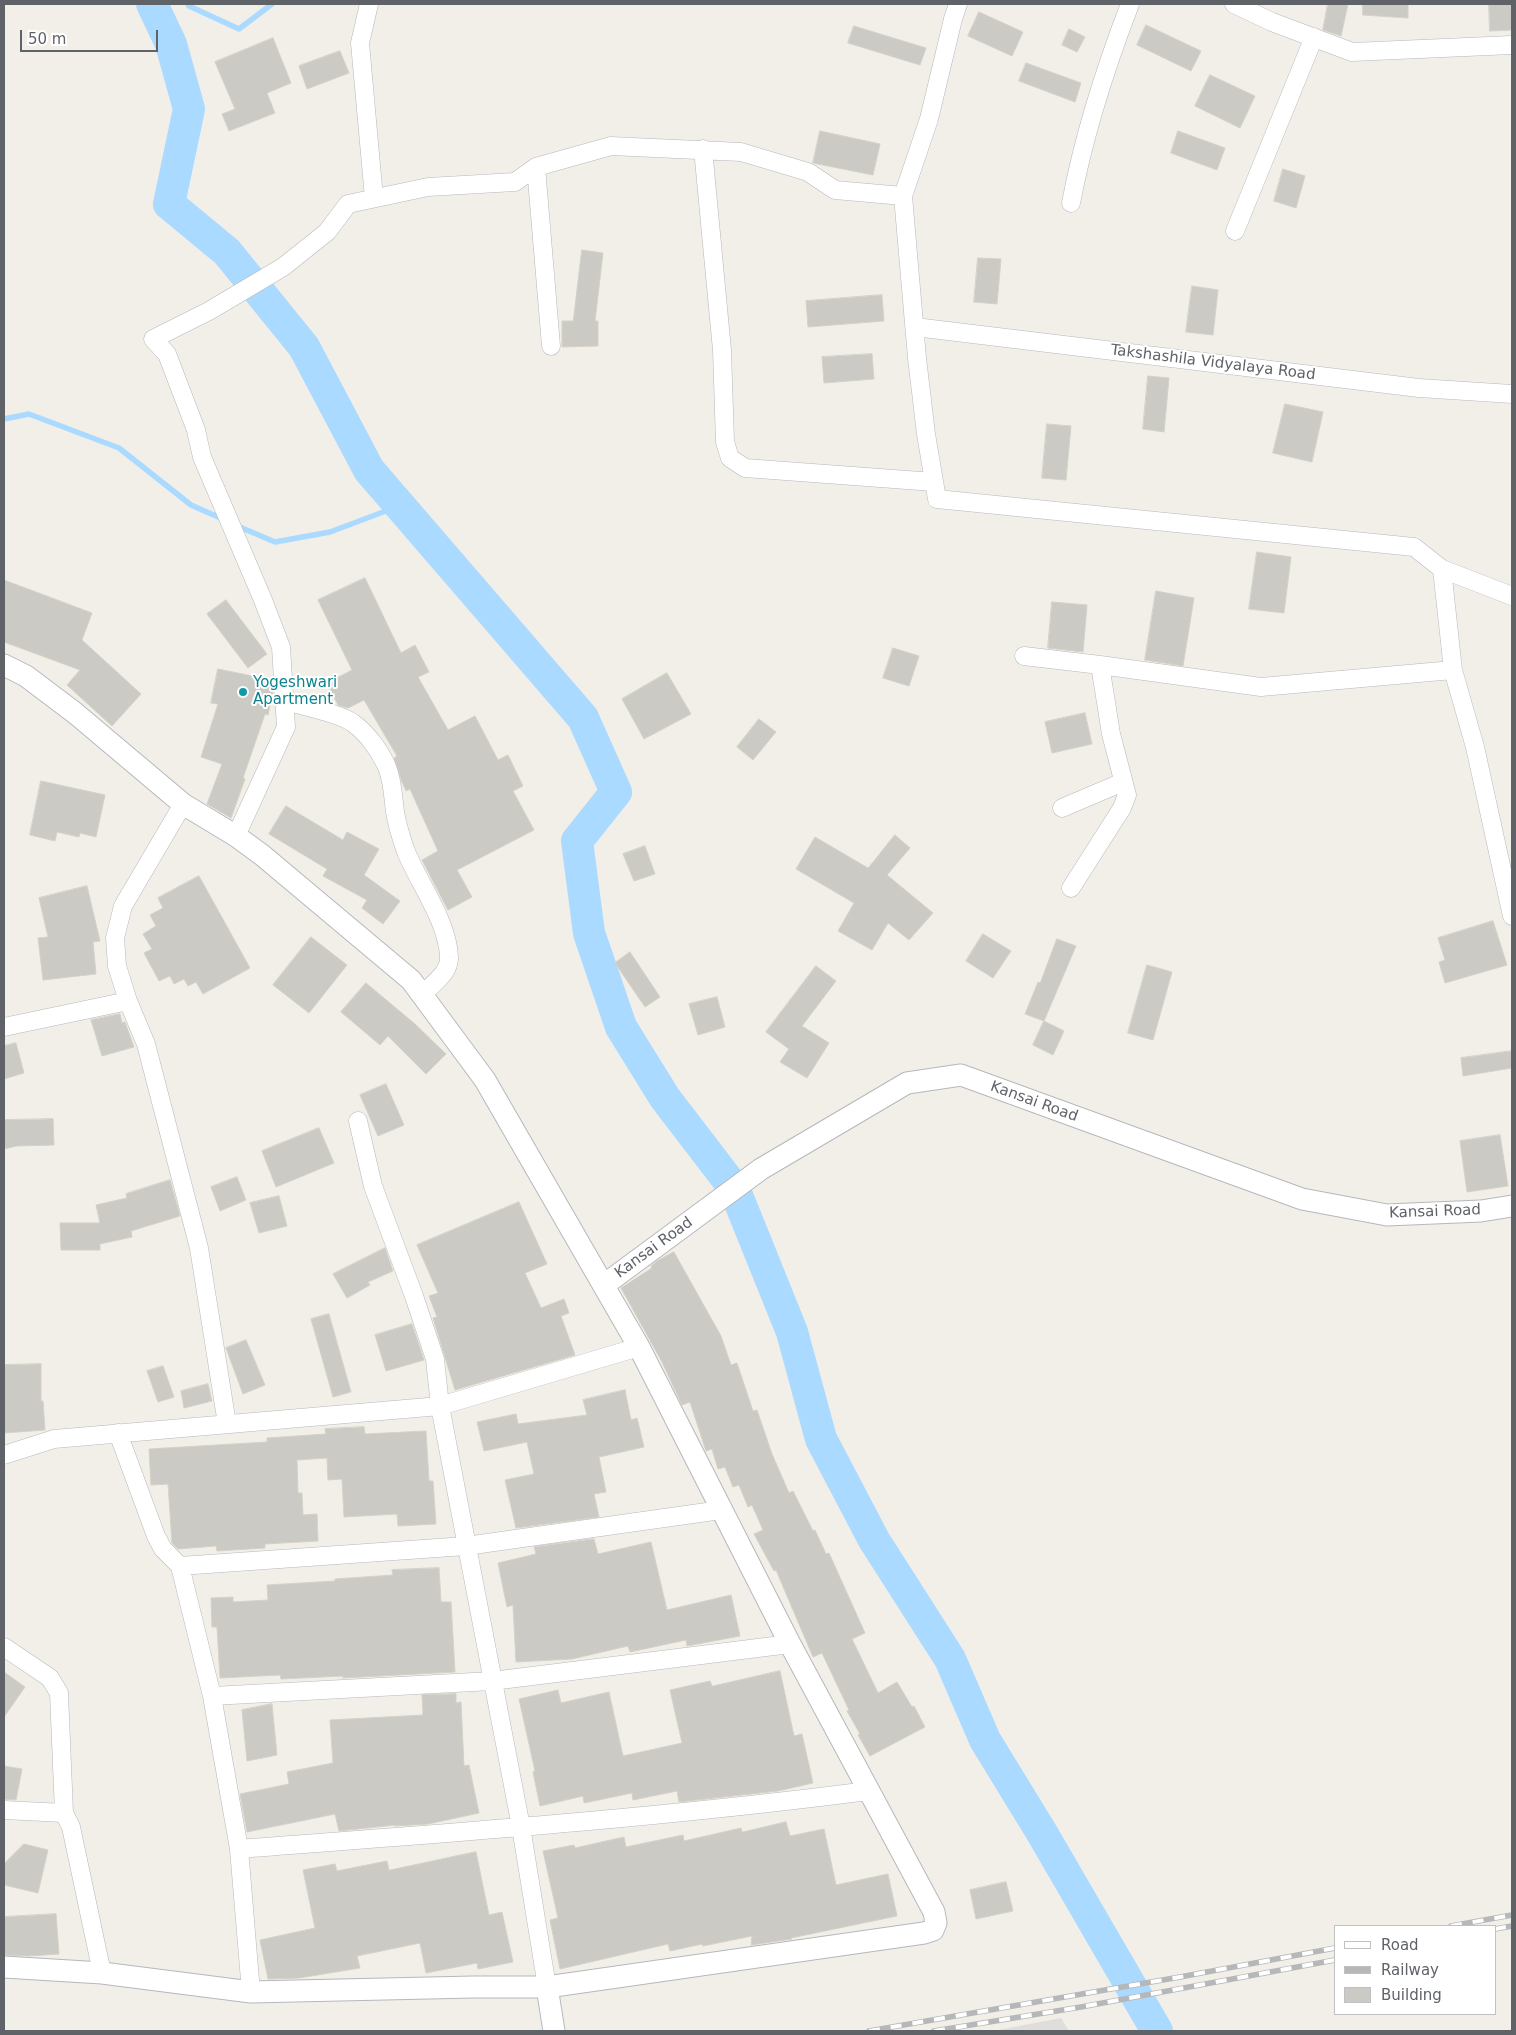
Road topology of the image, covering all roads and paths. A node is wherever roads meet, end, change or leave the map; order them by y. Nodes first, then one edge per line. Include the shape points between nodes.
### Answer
1 (369, 4) edge
2 (958, 4) edge
3 (1130, 4) edge
4 (1234, 4) edge
5 (1314, 38) junction
6 (1512, 44) edge
7 (702, 149) junction
8 (536, 167) junction
9 (903, 196) junction
10 (374, 198) junction
11 (1071, 203) dead end
12 (1235, 231) dead end
13 (915, 327) junction
14 (551, 346) dead end
15 (1512, 394) edge
16 (934, 482) junction
17 (1442, 569) junction
18 (1512, 596) edge
19 (1024, 656) dead end
20 (4, 665) edge
21 (1100, 665) junction
22 (1453, 670) junction
23 (284, 701) junction
24 (1123, 782) junction
25 (183, 804) junction
26 (1062, 808) dead end
27 (236, 836) junction
28 (1072, 888) dead end
29 (1510, 896) edge
30 (1512, 916) edge
31 (422, 995) junction
32 (128, 1002) junction
33 (4, 1027) edge
34 (358, 1121) dead end
35 (1512, 1206) edge
36 (604, 1285) junction
37 (639, 1347) junction
38 (440, 1406) junction
39 (227, 1424) junction
40 (118, 1433) junction
41 (4, 1455) edge
42 (721, 1510) junction
43 (466, 1546) junction
44 (180, 1566) junction
45 (790, 1644) junction
46 (4, 1647) edge
47 (492, 1680) junction
48 (212, 1696) junction
49 (868, 1791) junction
50 (4, 1810) edge
51 (64, 1813) junction
52 (521, 1828) junction
53 (239, 1849) junction
54 (4, 1967) edge
55 (102, 1973) junction
56 (547, 1987) junction
57 (251, 1992) junction
58 (554, 2031) edge

1 - 10 street via 360,43
2 - 9 street via 929,119
3 - 11 street via 1107,62 1080,155
4 - 5 street
5 - 6 street via 1352,52
5 - 12 street
7 - 8 street via 611,146
7 - 9 street via 742,152 808,172 835,190
7 - 16 street via 722,350 725,442 730,458 744,468
8 - 10 street via 515,182 428,187
8 - 14 street
9 - 13 street
10 - 23 street via 348,204 327,232 283,266 209,311 152,339 167,354 196,430 202,457 280,647
13 - 15 street, Takshashila Vidyalaya Road via 1419,388
13 - 16 street
16 - 17 street via 938,499 1414,547
17 - 18 street
17 - 22 street
19 - 21 street
20 - 25 street via 26,676 75,713
21 - 22 street via 1261,687
21 - 24 street via 1111,734
22 - 29 street via 1476,747
23 - 27 street via 286,726
23 - 31 street via 352,722 376,747 387,767 405,849 440,922 449,957 448,969
24 - 26 street
24 - 28 street via 1127,795 1122,808
25 - 27 street
25 - 32 street via 123,906 115,938 118,966
27 - 31 street via 411,980
29 - 30 street
31 - 36 street via 484,1080
32 - 33 street
32 - 39 street via 146,1044 199,1248
34 - 38 street via 373,1186 435,1359
35 - 36 street, Kansai Road via 1481,1211 1387,1215 1302,1198 961,1075 906,1082 761,1169
36 - 37 street
37 - 38 street
37 - 42 street
38 - 39 street
38 - 43 street
39 - 40 street
40 - 41 street via 54,1439
40 - 44 street via 156,1536 163,1549
42 - 43 street
42 - 45 street
43 - 44 street
43 - 47 street
44 - 48 street
45 - 47 street
45 - 49 street
46 - 51 street via 50,1678 59,1693
47 - 48 street
47 - 52 street
48 - 53 street
49 - 52 street via 762,1805
49 - 56 street via 934,1912 936,1923 933,1930
50 - 51 street
51 - 55 street via 71,1827
52 - 53 street
52 - 56 street
53 - 57 street
54 - 55 street
55 - 57 street
56 - 57 street
56 - 58 street

